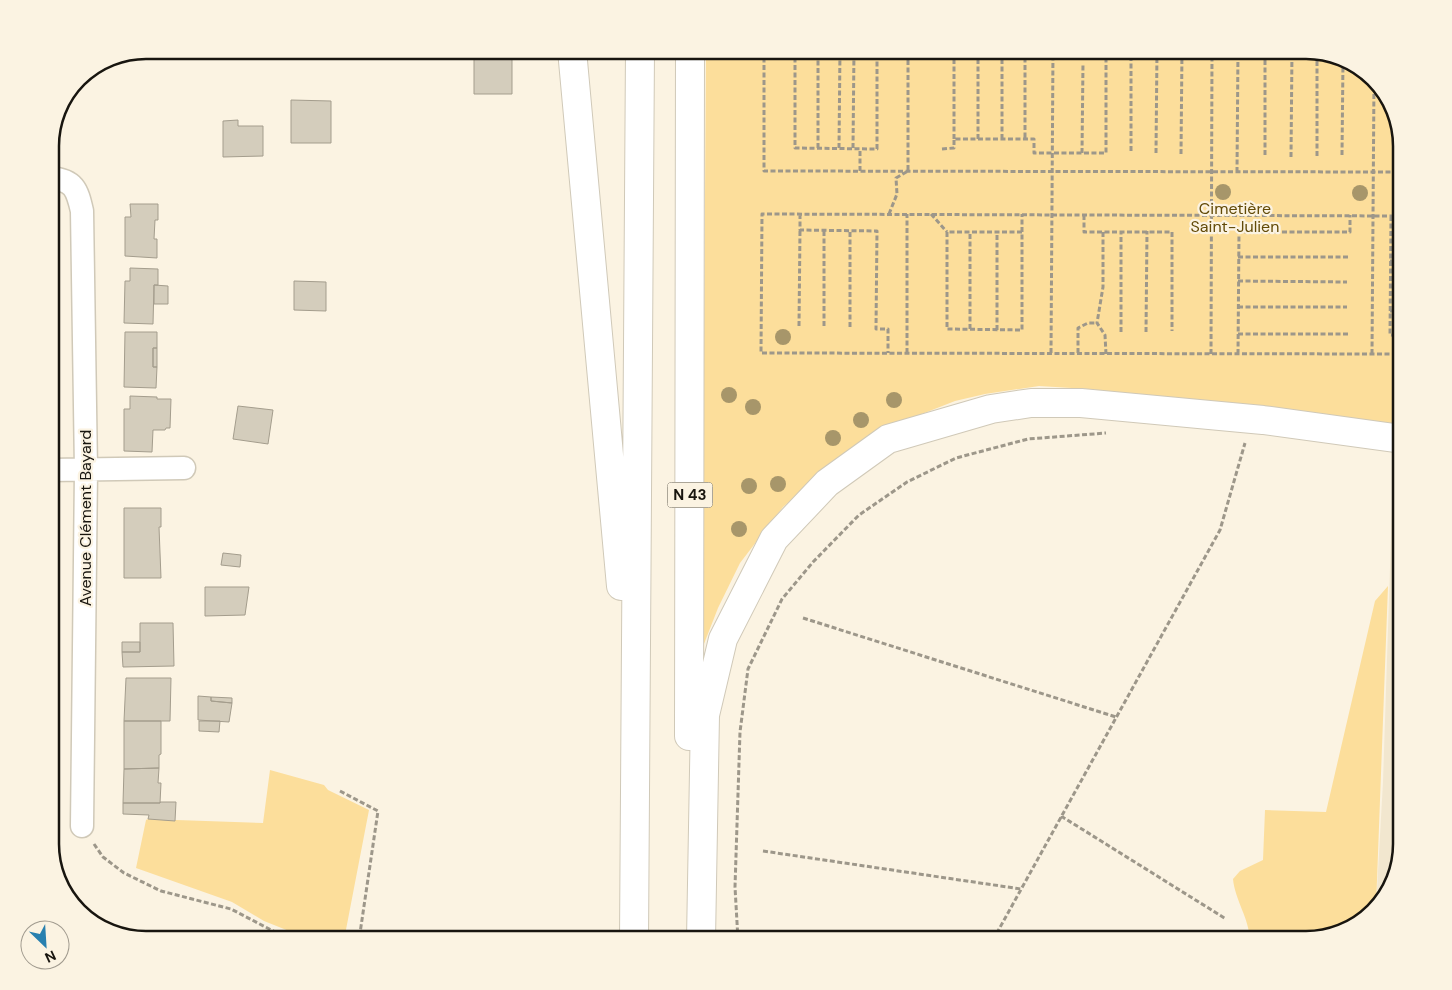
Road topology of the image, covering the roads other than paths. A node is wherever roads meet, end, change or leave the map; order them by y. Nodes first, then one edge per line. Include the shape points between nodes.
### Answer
1 (573, 59) edge
2 (640, 59) edge
3 (690, 59) edge
4 (59, 179) edge
5 (1393, 438) edge
6 (184, 468) dead end
7 (59, 470) edge
8 (86, 470) junction
9 (82, 826) road end
10 (635, 854) junction
11 (634, 931) edge
12 (686, 931) edge
13 (701, 931) edge

1 - 10 highway via 623,602
2 - 10 highway
3 - 12 highway, N 43
4 - 8 street, Avenue Clément Bayard via 65,180 78,192 82,211
5 - 13 highway via 1263,420 1081,403 1031,403 991,409 888,439 827,483 774,539 723,639 705,715
6 - 8 street
7 - 8 street
8 - 9 street, Avenue Clément Bayard
10 - 11 highway

